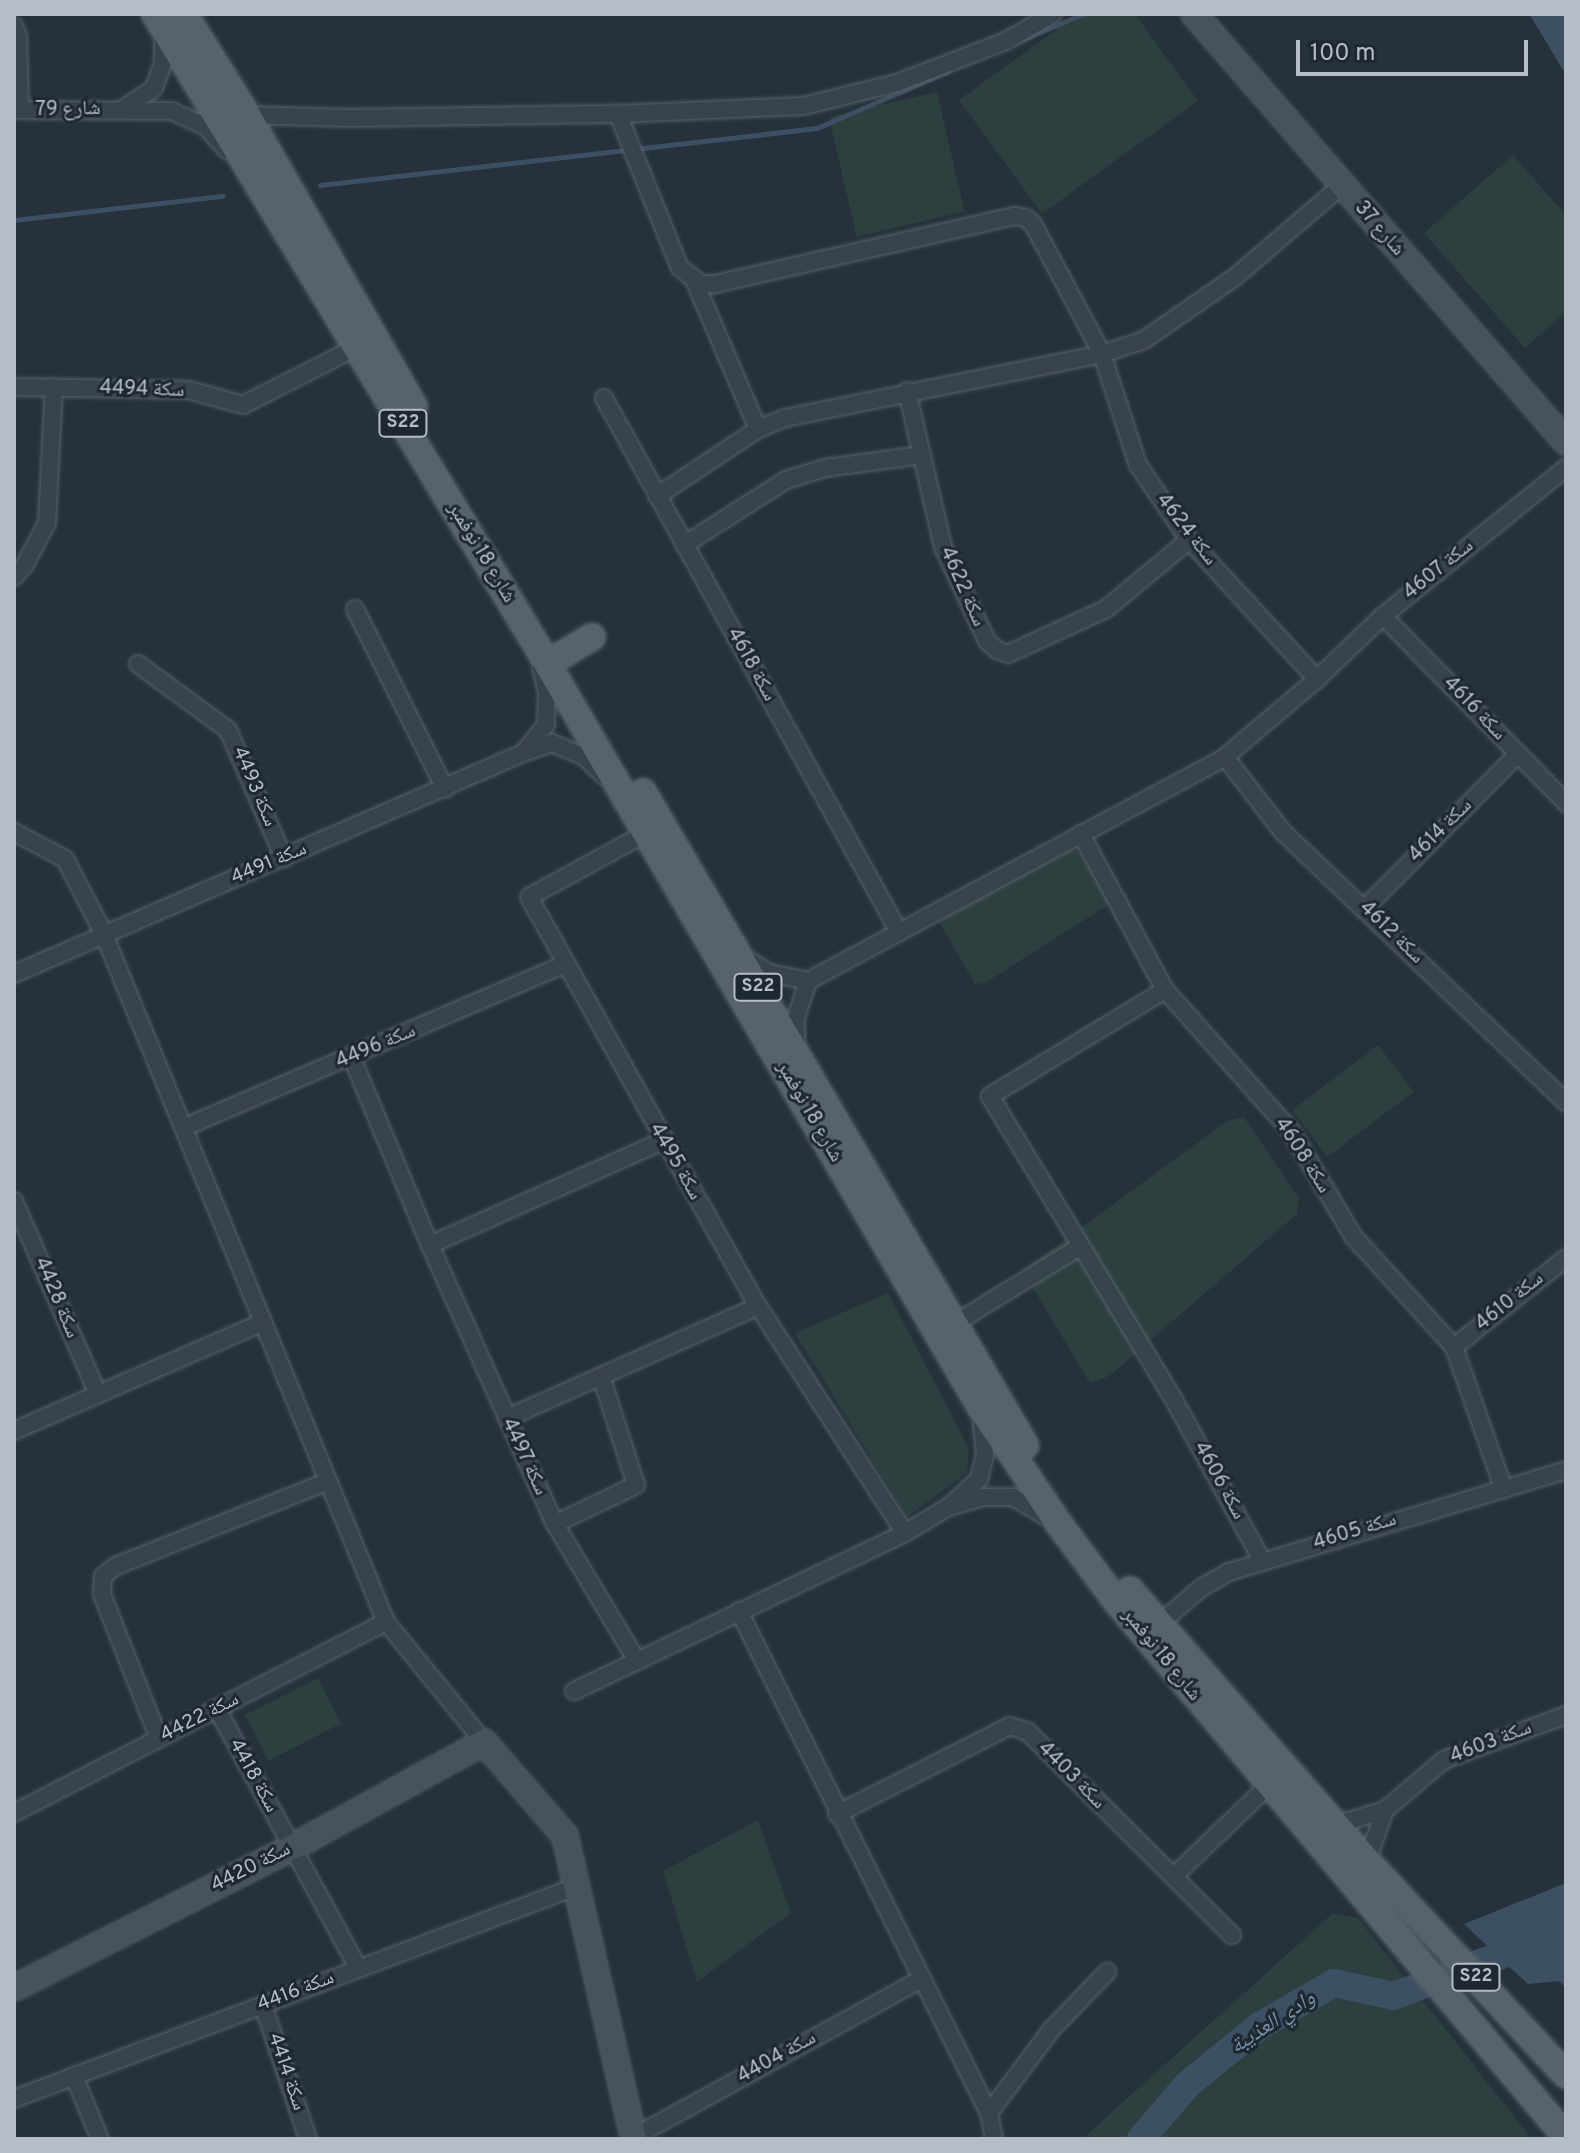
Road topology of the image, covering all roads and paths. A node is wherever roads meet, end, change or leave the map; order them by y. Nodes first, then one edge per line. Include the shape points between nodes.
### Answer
1 (1053, 14) edge
2 (1194, 14) edge
3 (168, 18) edge
4 (14, 26) edge
5 (123, 109) junction
6 (17, 110) edge
7 (618, 114) junction
8 (247, 115) junction
9 (257, 183) junction
10 (1341, 186) junction
11 (695, 282) junction
12 (357, 347) junction
13 (1102, 354) junction
14 (14, 387) edge
15 (54, 387) junction
16 (907, 391) junction
17 (604, 398) dead end
18 (758, 429) junction
19 (1566, 442) edge
20 (922, 455) junction
21 (1566, 468) edge
22 (657, 496) junction
23 (1189, 540) junction
24 (684, 545) junction
25 (14, 577) edge
26 (355, 609) dead end
27 (1383, 616) junction
28 (592, 637) dead end
29 (549, 650) junction
30 (138, 664) dead end
31 (1317, 679) junction
32 (523, 753) junction
33 (1518, 754) junction
34 (1225, 757) junction
35 (445, 789) junction
36 (625, 797) junction
37 (1566, 803) edge
38 (14, 832) edge
39 (646, 833) junction
40 (1081, 834) junction
41 (284, 858) junction
42 (1365, 908) junction
43 (103, 932) junction
44 (899, 932) junction
45 (737, 950) junction
46 (566, 964) junction
47 (14, 974) edge
48 (808, 981) junction
49 (1165, 990) junction
50 (352, 1058) junction
51 (798, 1058) junction
52 (1566, 1102) edge
53 (185, 1127) junction
54 (663, 1141) junction
55 (14, 1201) edge
56 (430, 1245) junction
57 (1079, 1247) junction
58 (1566, 1258) edge
59 (758, 1306) junction
60 (263, 1322) junction
61 (954, 1324) junction
62 (1454, 1347) junction
63 (601, 1376) junction
64 (98, 1394) junction
65 (981, 1408) junction
66 (507, 1418) junction
67 (14, 1431) edge
68 (1566, 1470) edge
69 (326, 1482) junction
70 (1503, 1487) junction
71 (950, 1506) junction
72 (555, 1524) junction
73 (1059, 1524) junction
74 (905, 1533) junction
75 (1262, 1560) junction
76 (739, 1611) junction
77 (386, 1622) junction
78 (1159, 1624) junction
79 (637, 1661) junction
80 (574, 1691) dead end
81 (217, 1709) junction
82 (1566, 1715) edge
83 (159, 1739) junction
84 (484, 1742) junction
85 (1269, 1785) junction
86 (1385, 1810) junction
87 (14, 1813) edge
88 (837, 1814) junction
89 (1336, 1825) junction
90 (293, 1847) junction
91 (1367, 1861) junction
92 (1173, 1877) junction
93 (578, 1886) junction
94 (1232, 1935) dead end
95 (359, 1969) junction
96 (1107, 1972) dead end
97 (921, 1979) junction
98 (14, 1988) edge
99 (263, 2005) junction
100 (1566, 2075) edge
101 (74, 2076) junction
102 (1518, 2084) junction
103 (14, 2099) edge
104 (989, 2113) junction
105 (1566, 2137) edge
106 (634, 2138) edge
107 (100, 2139) edge
108 (308, 2139) edge
109 (994, 2139) edge
110 (1546, 2139) edge

1 - 7 street via 1006,41 897,83 803,106
2 - 10 street, شارع 37
3 - 5 street, 79 شارع via 154,88
3 - 8 main road, شارع 18 نوفمبر / S22
3 - 9 main road, شارع 18 نوفمبر / S22
4 - 6 street
5 - 6 street, 79 شارع
5 - 9 street, 79 شارع via 172,111 206,127
7 - 8 street
7 - 11 street via 680,268
8 - 29 main road, شارع 18 نوفمبر / S22
9 - 12 main road, شارع 18 نوفمبر / S22
10 - 13 street via 1235,277 1144,340
10 - 19 street, شارع 37
11 - 13 street, سكة 4624 via 715,284 1014,216 1026,218
11 - 18 street
12 - 15 street, سكة 4494 via 243,405 189,390
12 - 29 main road, شارع 18 نوفمبر / S22
13 - 16 street
13 - 23 street, سكة 4624 via 1138,465
14 - 15 street, سكة 4494
15 - 25 street via 47,523
16 - 18 street
16 - 20 street, سكة 4622
17 - 22 street, سكة 4618
18 - 22 street
20 - 23 street, سكة 4622 via 943,547 987,641 1008,654 1106,609
20 - 24 street via 825,468 786,480
21 - 27 street, سكة 4607
22 - 24 street, سكة 4618
23 - 31 street, سكة 4624
24 - 44 street, سكة 4618
26 - 35 street
27 - 31 street, سكة 4607
27 - 33 street, سكة 4616
28 - 29 main road
29 - 32 street, سكة 4491 via 546,725
29 - 36 main road, شارع 18 نوفمبر / S22
29 - 45 main road, شارع 18 نوفمبر / S22
30 - 41 street, سكة 4493 via 228,730
31 - 34 street
32 - 35 street, سكة 4491
32 - 36 street, سكة 4491 via 552,743 585,757
33 - 37 street, سكة 4616
33 - 42 street, سكة 4614
34 - 40 street
34 - 42 street, سكة 4612 via 1283,832
35 - 41 street, سكة 4491
36 - 39 main road, شارع 18 نوفمبر / S22
38 - 43 street via 65,859
39 - 46 street, سكة 4495 via 529,897
39 - 65 main road, شارع 18 نوفمبر / S22
40 - 44 street
40 - 49 street, سكة 4608
41 - 43 street, سكة 4491
42 - 52 street, سكة 4612
43 - 47 street, سكة 4491
43 - 53 street
44 - 48 street
45 - 48 street via 770,973
45 - 51 main road, شارع 18 نوفمبر / S22
46 - 50 street, سكة 4496
46 - 54 street, سكة 4495
48 - 51 street via 796,1018
49 - 57 street, سكة 4606 via 990,1096
49 - 62 street, سكة 4608 via 1291,1131 1353,1236
50 - 53 street, سكة 4496
50 - 56 street, سكة 4497
51 - 61 main road, شارع 18 نوفمبر / S22
53 - 60 street
54 - 56 street
54 - 59 street, سكة 4495
55 - 64 street, سكة 4428
56 - 66 street, سكة 4497
57 - 61 street
57 - 75 street, سكة 4606 via 1175,1402
58 - 62 street, سكة 4610
59 - 63 street
59 - 74 street, سكة 4495
60 - 64 street
60 - 69 street
61 - 78 main road, شارع 18 نوفمبر / S22 via 1061,1500
62 - 70 street, سكة 4608
63 - 66 street
63 - 72 street via 636,1485
64 - 67 street
65 - 71 street via 985,1455 979,1479
65 - 73 main road, شارع 18 نوفمبر / S22
66 - 72 street, سكة 4497
68 - 70 street, سكة 4605
69 - 77 street
69 - 83 street via 116,1566 103,1576 102,1594
70 - 75 street, سكة 4605
71 - 73 street via 983,1497 1013,1497
71 - 74 street
72 - 79 street, سكة 4497
73 - 85 main road, شارع 18 نوفمبر / S22
74 - 76 street
75 - 78 street, سكة 4605 via 1201,1588
76 - 79 street
76 - 88 street
77 - 81 street, سكة 4422
77 - 84 street
78 - 89 main road, شارع 18 نوفمبر / S22
79 - 80 street
81 - 83 street, سكة 4422
81 - 90 street, سكة 4418
82 - 86 street, سكة 4603 via 1444,1760
83 - 87 street, سكة 4422
84 - 90 street, سكة 4420
84 - 93 street via 565,1836
85 - 92 street
85 - 102 main road, شارع 18 نوفمبر / S22
86 - 89 street, سكة 4603
86 - 91 street
88 - 92 street, سكة 4403 via 1010,1726 1028,1732
88 - 97 street
89 - 91 main road, شارع 18 نوفمبر / S22
90 - 95 street, سكة 4418
90 - 98 street, سكة 4420
91 - 100 main road, شارع 18 نوفمبر / S22
92 - 94 street, سكة 4403
93 - 95 street, سكة 4416
93 - 106 street
95 - 99 street, سكة 4416
96 - 104 street via 1051,2030
97 - 104 street
97 - 106 street, سكة 4404
99 - 101 street, سكة 4416
99 - 108 street, سكة 4414
101 - 103 street, سكة 4416
101 - 107 street
102 - 105 main road, شارع 18 نوفمبر / S22
102 - 110 main road
104 - 109 street

